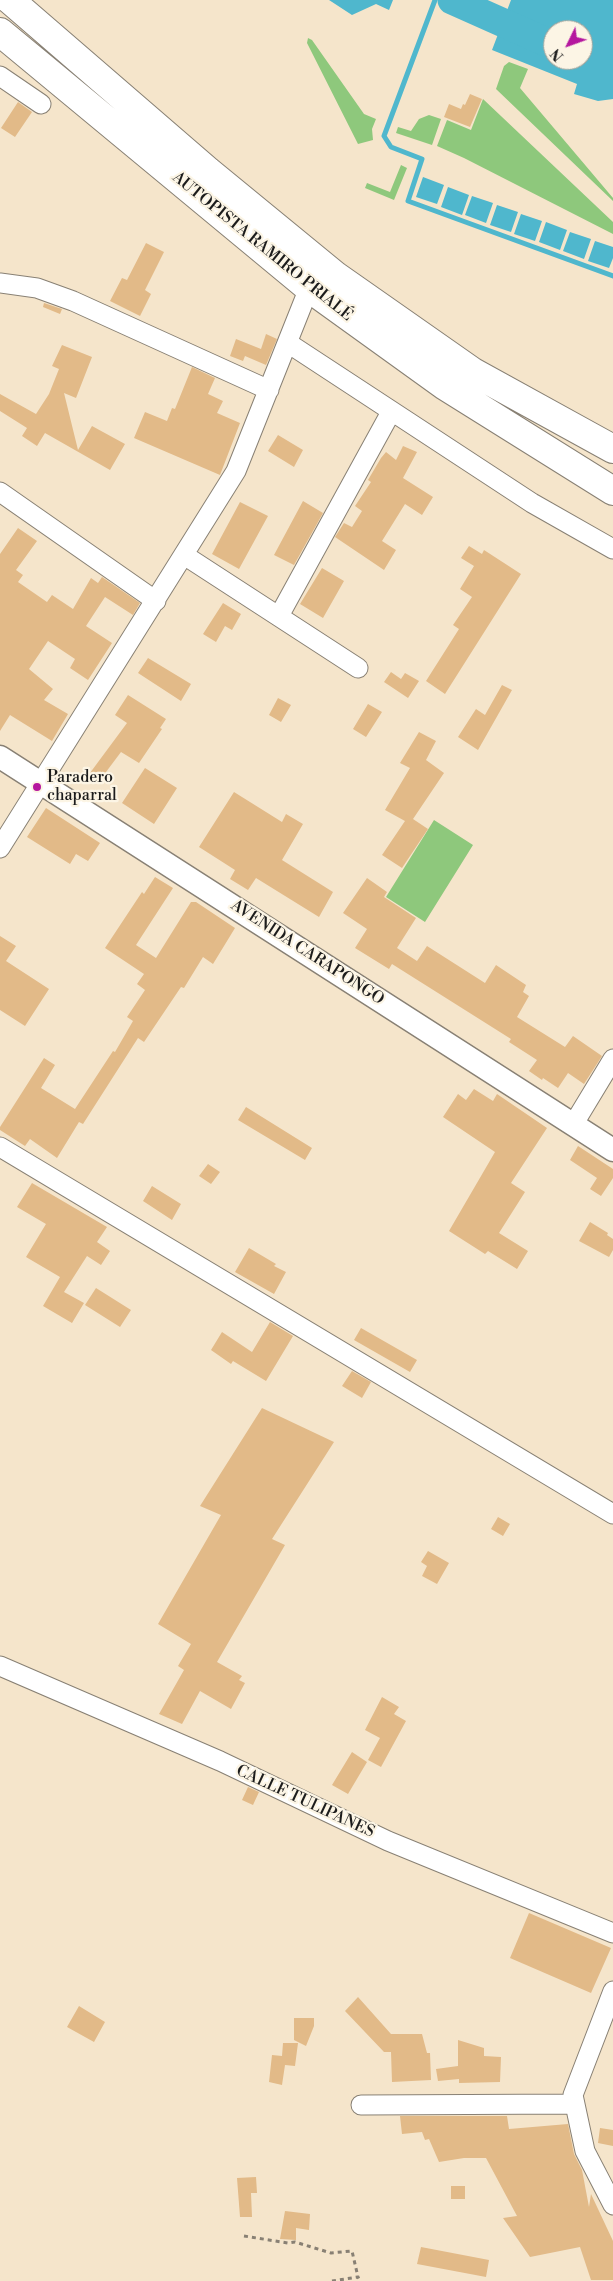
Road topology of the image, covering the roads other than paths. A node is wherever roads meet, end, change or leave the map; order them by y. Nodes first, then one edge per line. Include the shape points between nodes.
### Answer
1 (10, 0) edge
2 (0, 32) edge
3 (0, 76) edge
4 (41, 104) dead end
5 (313, 257) junction
6 (0, 283) edge
7 (308, 288) junction
8 (288, 343) junction
9 (269, 390) junction
10 (391, 412) junction
11 (613, 450) edge
12 (613, 491) edge
13 (0, 492) edge
14 (613, 549) edge
15 (184, 554) junction
16 (156, 601) junction
17 (279, 616) junction
18 (358, 668) dead end
19 (0, 757) edge
20 (42, 782) junction
21 (0, 848) edge
22 (613, 1059) edge
23 (573, 1124) junction
24 (0, 1148) edge
25 (613, 1150) edge
26 (613, 1514) edge
27 (0, 1666) edge
28 (613, 1933) edge
29 (613, 1992) edge
30 (575, 2104) junction
31 (362, 2105) dead end
32 (613, 2205) edge

1 - 5 highway, AUTOPISTA RAMIRO PRIALÉ
2 - 7 highway, AUTOPISTA RAMIRO PRIALÉ
3 - 4 street
5 - 7 street
5 - 11 highway, AUTOPISTA RAMIRO PRIALÉ via 473,372
6 - 9 street via 37,288 73,301
7 - 8 street
7 - 12 highway, AUTOPISTA RAMIRO PRIALÉ via 445,386
8 - 9 street
8 - 10 street
9 - 15 street via 236,472
10 - 14 street via 532,503
10 - 17 street
13 - 16 street
15 - 16 street
15 - 17 street
16 - 20 street
17 - 18 street
19 - 20 street, AVENIDA CARAPONGO
20 - 21 street
20 - 23 street, AVENIDA CARAPONGO
22 - 23 street
23 - 25 street, AVENIDA CARAPONGO
24 - 26 street
27 - 28 street, CALLE TULIPANES via 220,1762 388,1841
29 - 30 street via 573,2095
30 - 31 street
30 - 32 street via 585,2151

